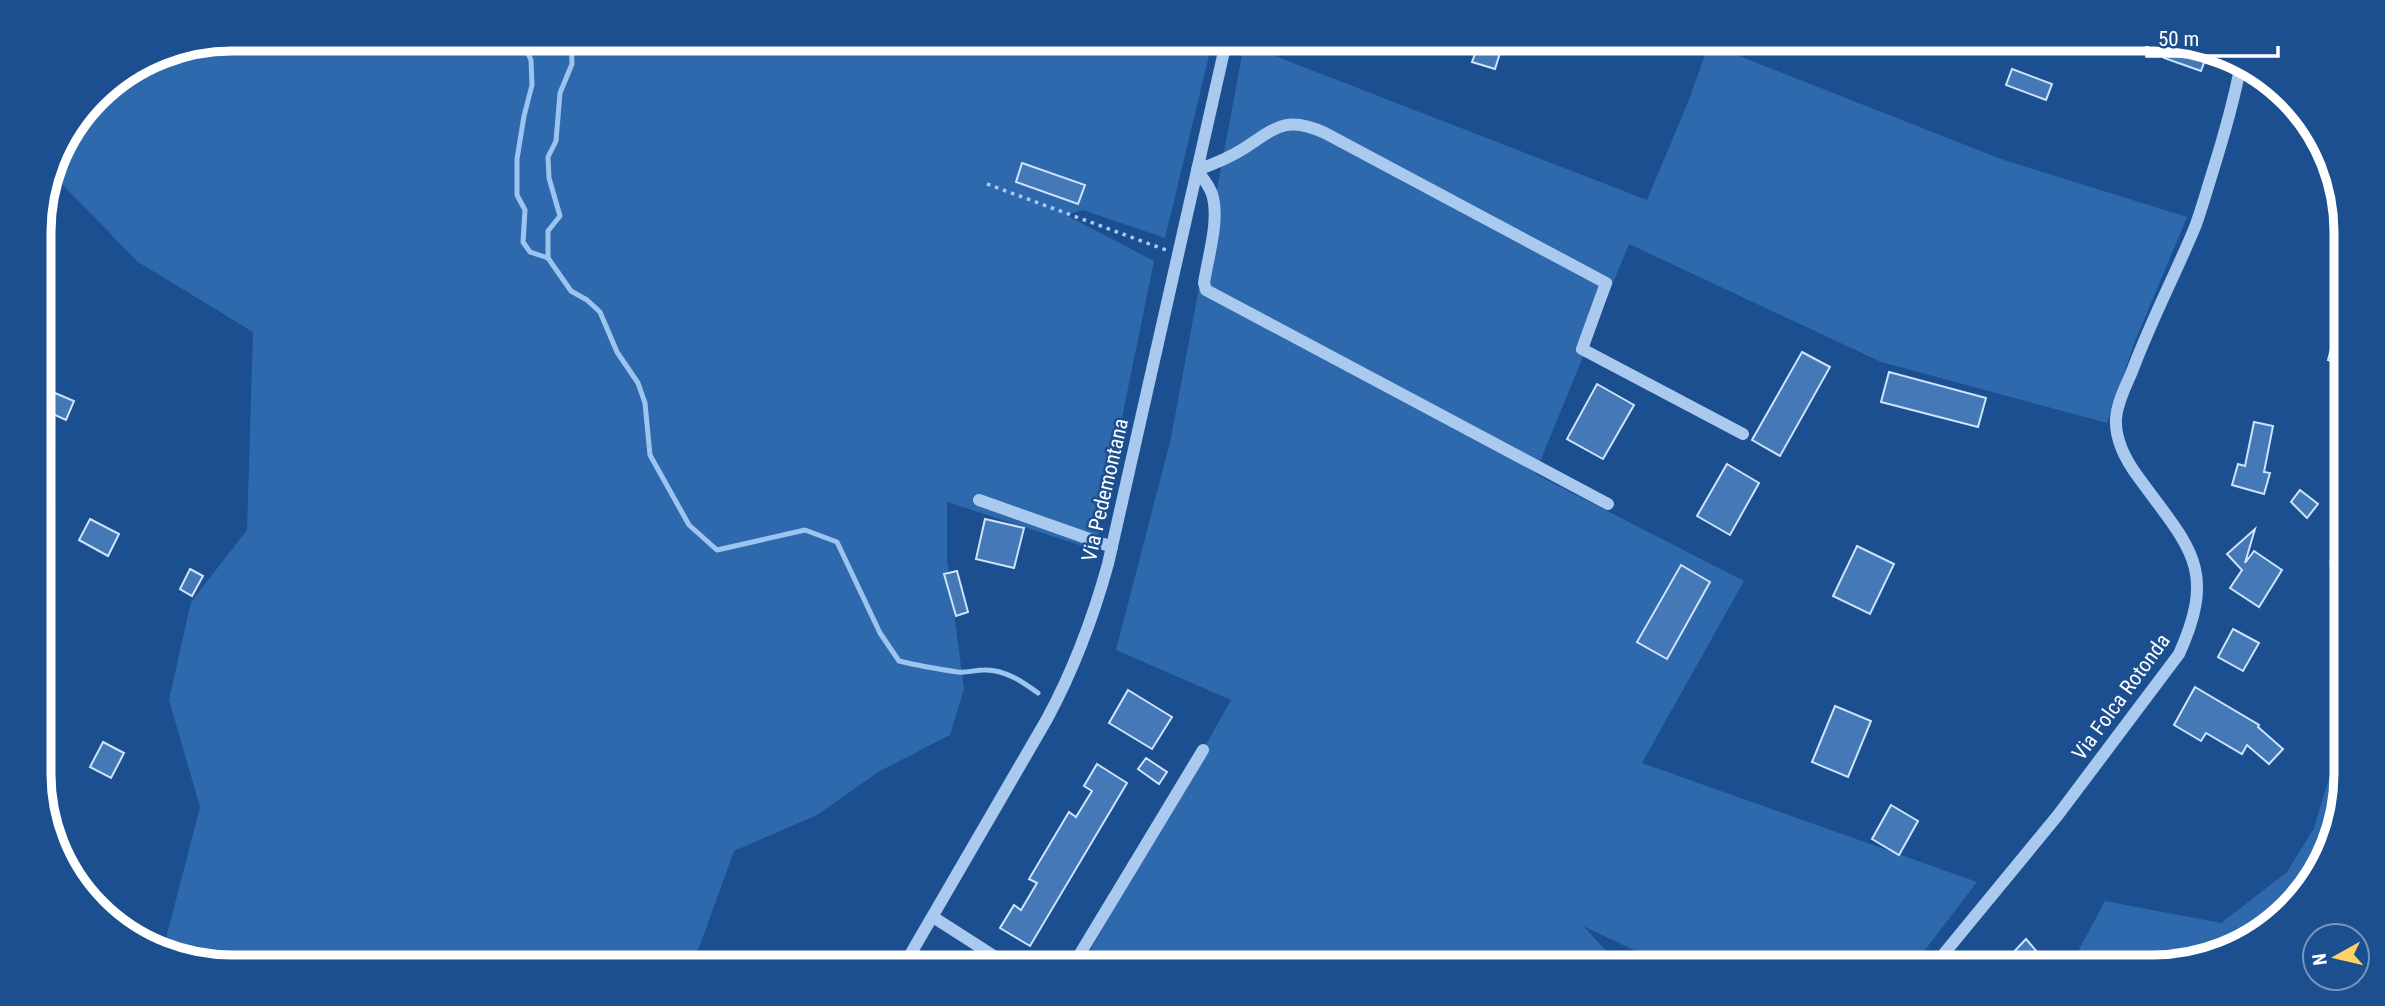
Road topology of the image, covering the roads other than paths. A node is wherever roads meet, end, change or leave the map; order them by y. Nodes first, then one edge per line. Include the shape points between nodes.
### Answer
1 (1224, 51) edge
2 (2239, 73) edge
3 (1197, 170) junction
4 (1743, 434) dead end
5 (979, 500) dead end
6 (1608, 504) dead end
7 (1112, 547) junction
8 (1203, 750) dead end
9 (933, 917) junction
10 (910, 955) edge
11 (992, 955) edge
12 (1079, 955) edge
13 (1943, 955) edge

1 - 3 street, Via Pedemontana
2 - 13 street, Via Folca Rotonda via 2195,225 2147,331 2116,419 2126,458 2193,556 2198,589 2189,631 2179,654 2058,815
3 - 4 street via 1231,156 1279,125 1297,123 1325,133 1606,283 1582,349
3 - 6 street via 1213,200 1206,290
3 - 7 street, Via Pedemontana
5 - 7 street
7 - 9 street, Via Pedemontana via 1067,682
8 - 12 street
9 - 10 street, Via Pedemontana
9 - 11 street

